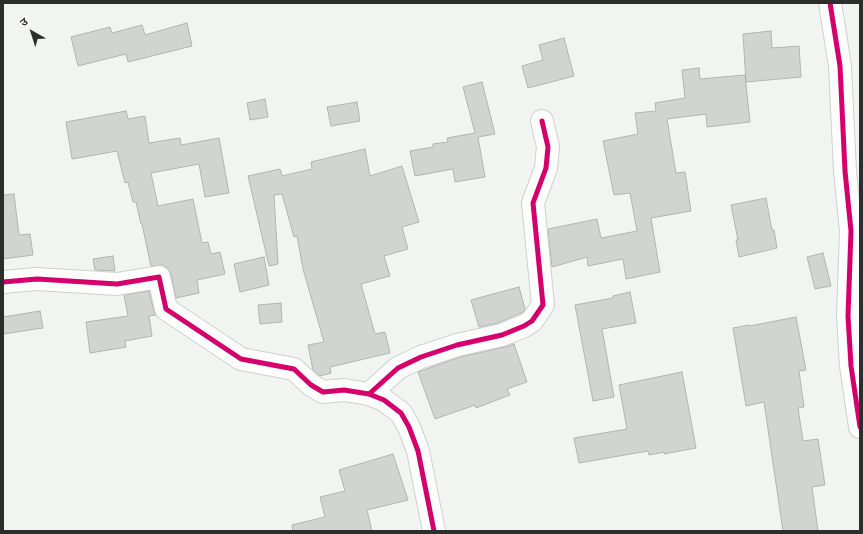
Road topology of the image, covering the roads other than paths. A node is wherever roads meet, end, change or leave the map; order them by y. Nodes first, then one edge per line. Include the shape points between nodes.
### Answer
1 (830, 3) edge
2 (542, 121) dead end
3 (3, 282) edge
4 (369, 394) junction
5 (860, 427) edge
6 (434, 531) edge

1 - 5 street via 840,66 851,231 848,316 851,366
2 - 4 street via 548,147 546,168 533,203 543,305 524,326 502,335 457,345 421,357 398,368
3 - 4 street via 37,279 117,284 159,277 166,309 241,358 294,369 323,392 344,390
4 - 6 street via 384,400 401,413 409,427 418,451

